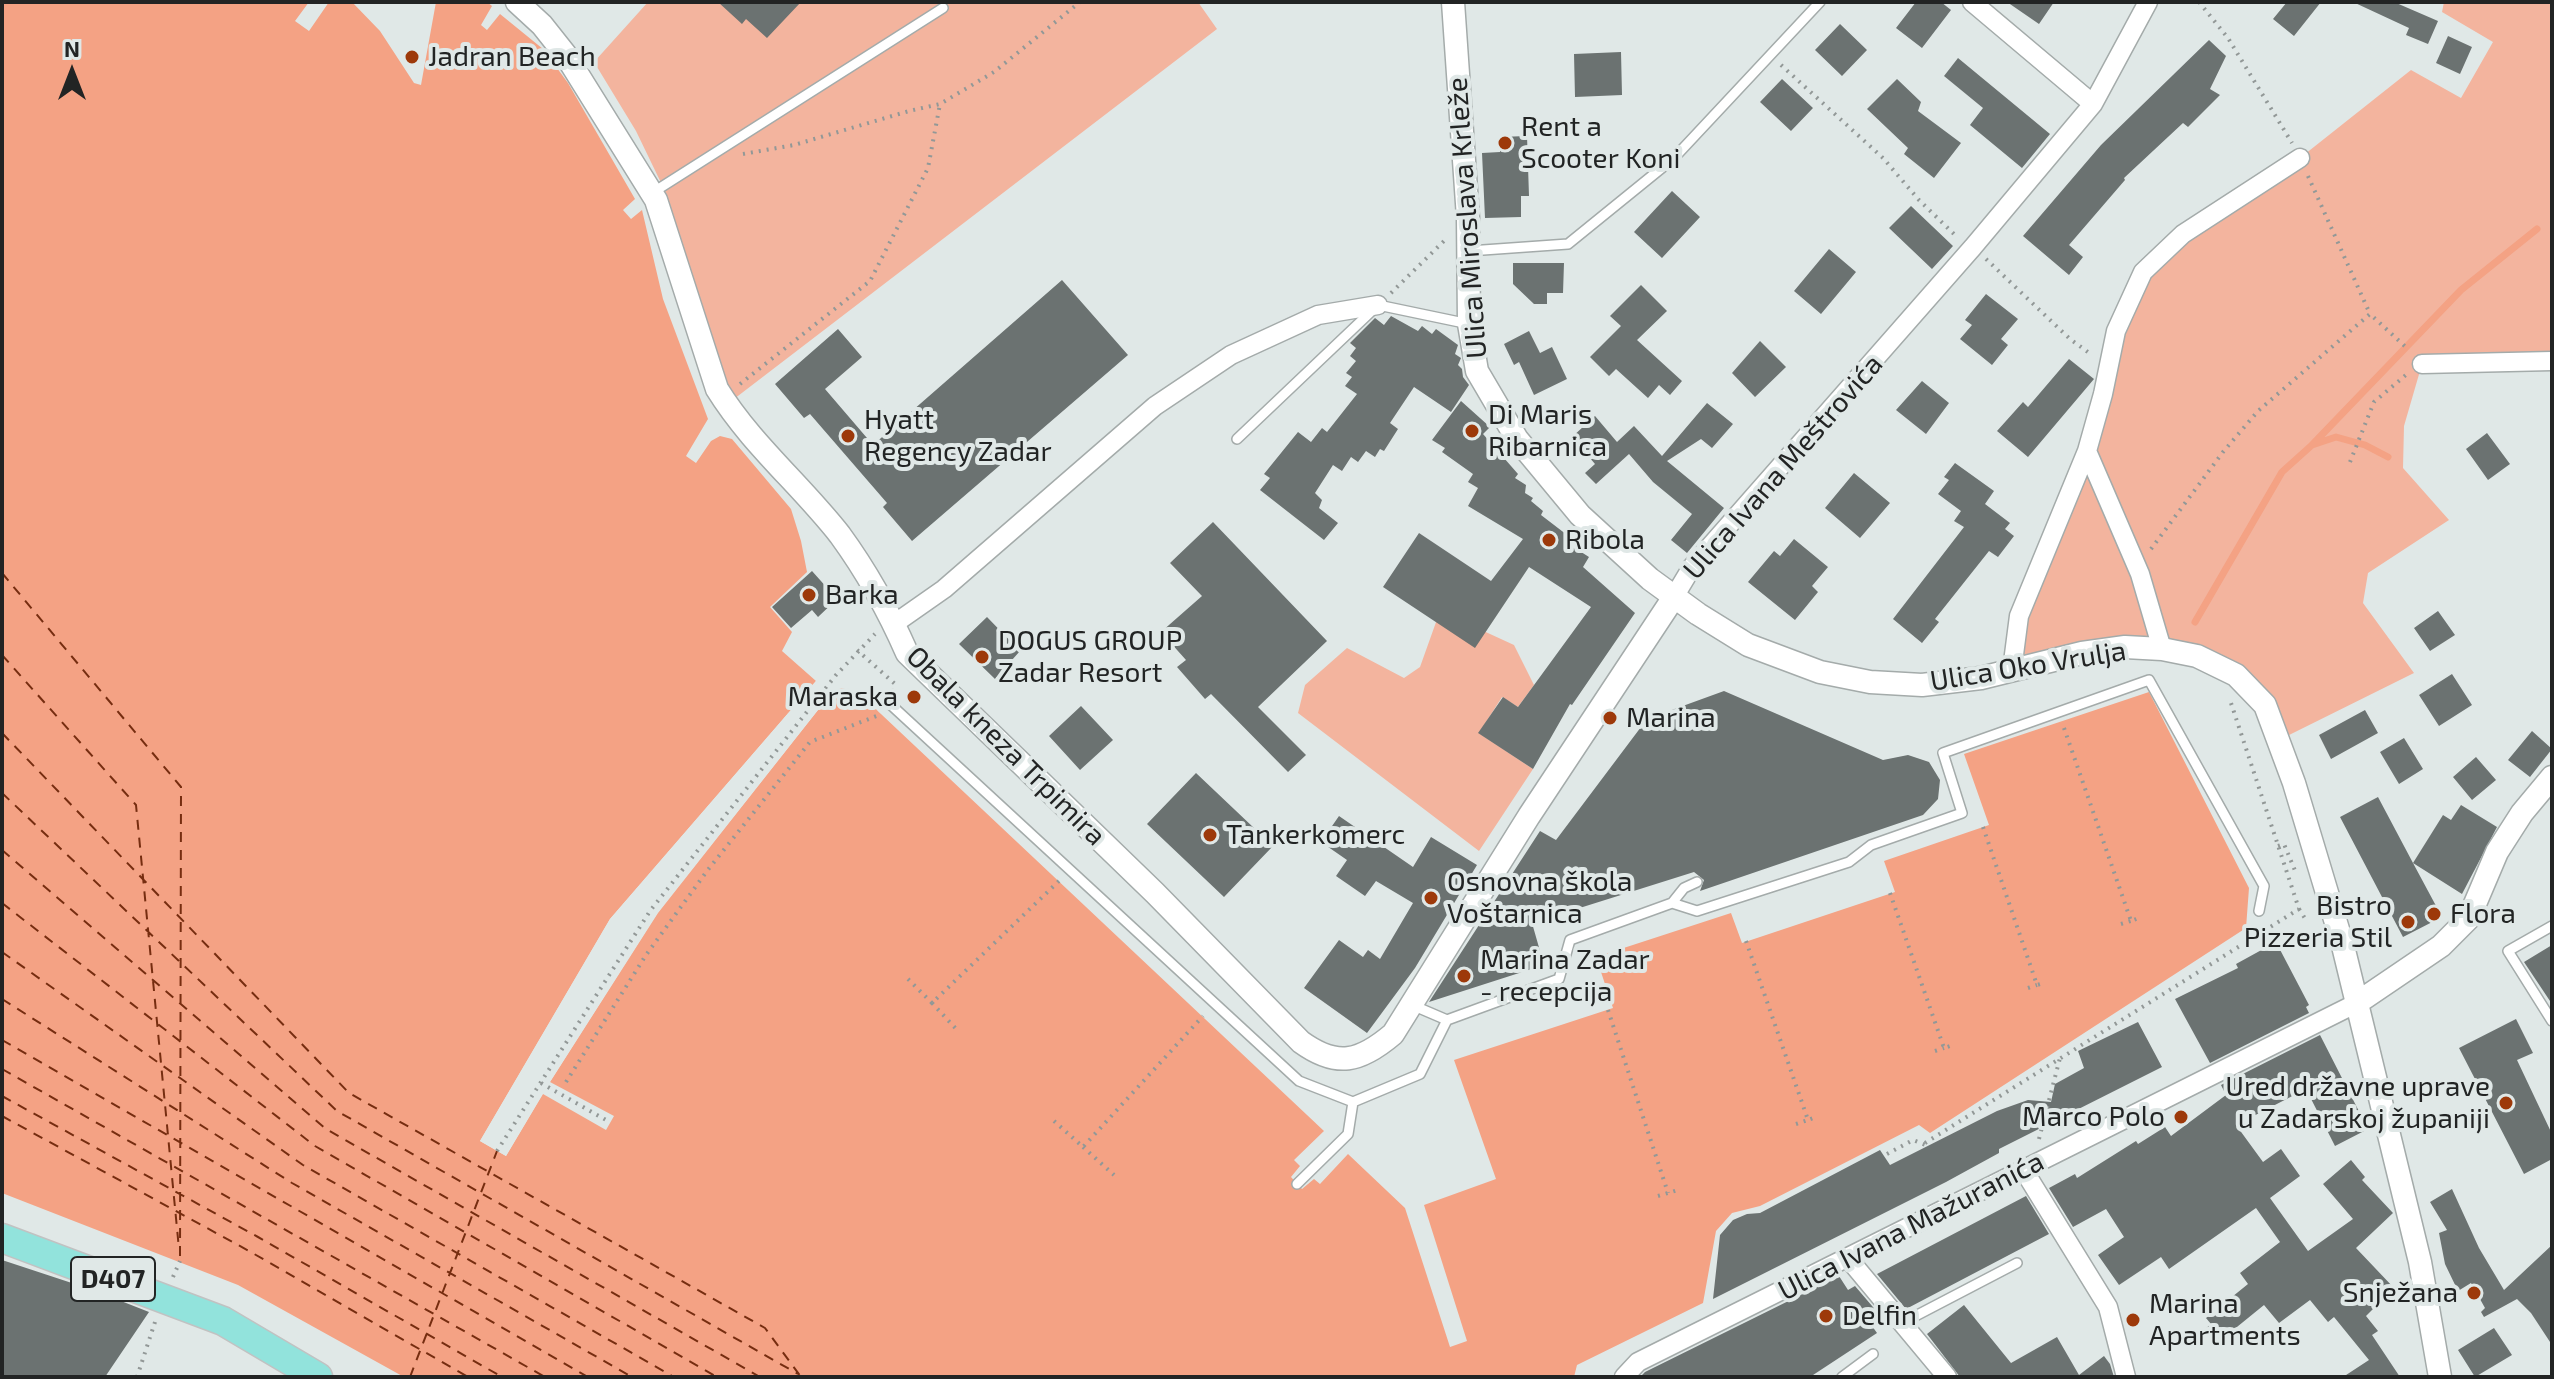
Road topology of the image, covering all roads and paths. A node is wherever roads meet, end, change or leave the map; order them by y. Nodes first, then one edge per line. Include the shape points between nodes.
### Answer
1 (517, 2) edge
2 (1080, 2) edge
3 (1453, 2) edge
4 (1820, 2) edge
5 (1972, 2) edge
6 (2148, 2) edge
7 (2199, 2) edge
8 (943, 8) dead end
9 (1770, 55) junction
10 (940, 104) junction
11 (2093, 104) junction
12 (738, 155) dead end
13 (2300, 158) junction
14 (652, 193) junction
15 (1468, 218) junction
16 (1973, 247) junction
17 (1469, 251) junction
18 (1378, 305) junction
19 (2370, 314) junction
20 (1469, 324) junction
21 (2070, 339) dead end
22 (2418, 360) junction
23 (2552, 361) edge
24 (722, 398) junction
25 (1237, 439) dead end
26 (2087, 451) junction
27 (2350, 462) dead end
28 (2136, 565) junction
29 (1674, 597) junction
30 (893, 621) junction
31 (2162, 649) junction
32 (857, 650) junction
33 (2012, 670) junction
34 (2229, 690) dead end
35 (890, 704) joint
36 (881, 714) dead end
37 (2062, 722) dead end
38 (2550, 787) edge
39 (1983, 827) dead end
40 (1060, 880) dead end
41 (1697, 882) dead end
42 (1890, 893) dead end
43 (1672, 903) junction
44 (2299, 909) junction
45 (2259, 911) dead end
46 (2139, 918) dead end
47 (2306, 920) dead end
48 (2131, 921) junction
49 (2121, 924) dead end
50 (2552, 926) edge
51 (1746, 941) dead end
52 (908, 979) dead end
53 (2044, 983) dead end
54 (2037, 985) junction
55 (2028, 988) dead end
56 (932, 1003) junction
57 (2357, 1003) junction
58 (1412, 1005) junction
59 (1608, 1010) dead end
60 (1203, 1016) dead end
61 (1447, 1020) junction
62 (2552, 1021) edge
63 (959, 1032) dead end
64 (1953, 1045) dead end
65 (1944, 1048) junction
66 (1935, 1051) dead end
67 (2061, 1056) junction
68 (1351, 1059) joint
69 (566, 1082) dead end
70 (541, 1083) junction
71 (1353, 1102) junction
72 (1816, 1117) dead end
73 (606, 1120) dead end
74 (1808, 1120) junction
75 (1054, 1121) dead end
76 (1796, 1124) dead end
77 (1083, 1147) junction
78 (497, 1151) dead end
79 (1887, 1154) dead end
80 (2027, 1167) junction
81 (1114, 1175) dead end
82 (1297, 1184) dead end
83 (1678, 1190) dead end
84 (1668, 1193) junction
85 (1658, 1196) dead end
86 (2, 1238) edge
87 (1847, 1257) junction
88 (2017, 1263) dead end
89 (1902, 1323) junction
90 (150, 1335) dead end
91 (1873, 1354) dead end
92 (137, 1377) edge
93 (318, 1377) edge
94 (1624, 1377) edge
95 (1842, 1377) edge
96 (1947, 1377) edge
97 (2126, 1377) edge
98 (2440, 1377) edge

1 - 14 street, Obala kneza Trpimira via 565,54
2 - 10 path via 994,72
3 - 15 street, Ulica Miroslava Krleže
4 - 9 lane
5 - 11 street
6 - 11 street, Ulica Ivana Meštrovića
7 - 13 path via 2228,38
8 - 14 lane
9 - 16 path via 1883,158 1959,240
9 - 17 lane via 1674,158 1568,244
10 - 12 path via 794,145
10 - 24 path via 928,168 870,281
11 - 16 street, Ulica Ivana Meštrovića
13 - 19 path
13 - 26 street via 2183,234 2143,272 2116,331
14 - 24 street, Obala kneza Trpimira
15 - 17 street, Ulica Miroslava Krleže
15 - 18 path
16 - 21 path
16 - 29 street, Ulica Ivana Meštrovića via 1692,567
17 - 20 street, Ulica Miroslava Krleže
18 - 20 lane
18 - 25 lane
18 - 30 street via 1318,315 1231,355 1155,406 944,589
19 - 22 path
19 - 28 path via 2258,411
20 - 29 street, Ulica Miroslava Krleže via 1477,371 1517,439 1580,515
22 - 23 street
22 - 27 path via 2374,402
24 - 30 street, Obala kneza Trpimira via 840,535
26 - 28 street
26 - 33 street via 2019,616
28 - 31 street
29 - 33 street, Ulica Oko Vrulja via 1748,645 1820,672 1922,685
29 - 58 street, Ulica Ivana Meštrovića
30 - 32 path
30 - 68 street, Obala kneza Trpimira via 907,653 1301,1042 1319,1054
31 - 33 street, Ulica Oko Vrulja via 2082,653
31 - 57 street, Ulica Oko Vrulja via 2197,656 2236,675 2265,705 2326,884
32 - 35 path via 895,684
32 - 70 path via 650,911
34 - 44 path
35 - 71 lane via 1299,1081
36 - 69 path via 810,742 672,919
37 - 48 path
38 - 57 street, Ulica Ivana Mažuranića via 2522,813 2497,852 2469,918 2441,946
39 - 54 path
40 - 56 path
41 - 43 lane
42 - 65 path
43 - 45 lane via 1697,911 1849,862 1871,845 1962,813 1943,753 2149,680 2264,886
43 - 61 lane via 1570,940 1559,979
44 - 47 path
44 - 67 path
46 - 48 path
48 - 49 path
50 - 62 lane via 2508,951
51 - 74 path
52 - 56 path
53 - 54 path
54 - 55 path
56 - 63 path
57 - 80 street, Ulica Ivana Mažuranića
57 - 98 street, Ulica Oko Vrulja via 2420,1262
58 - 61 lane
58 - 68 street, Ulica Ivana Meštrovića via 1393,1034
59 - 84 path
60 - 77 path
61 - 71 lane via 1420,1074
64 - 65 path
65 - 66 path
67 - 79 path via 1926,1145 1913,1140
67 - 80 path
70 - 73 path
70 - 78 path
71 - 82 lane via 1348,1134
72 - 74 path
74 - 76 path
75 - 77 path
77 - 81 path
80 - 87 street, Ulica Ivana Mažuranića
80 - 97 street via 2108,1307
83 - 84 path
84 - 85 path
86 - 93 main road, D407 via 223,1321
87 - 89 street
87 - 94 street, Ulica Ivana Mažuranića via 1638,1362
88 - 89 lane
89 - 96 street
90 - 92 path
91 - 95 lane

